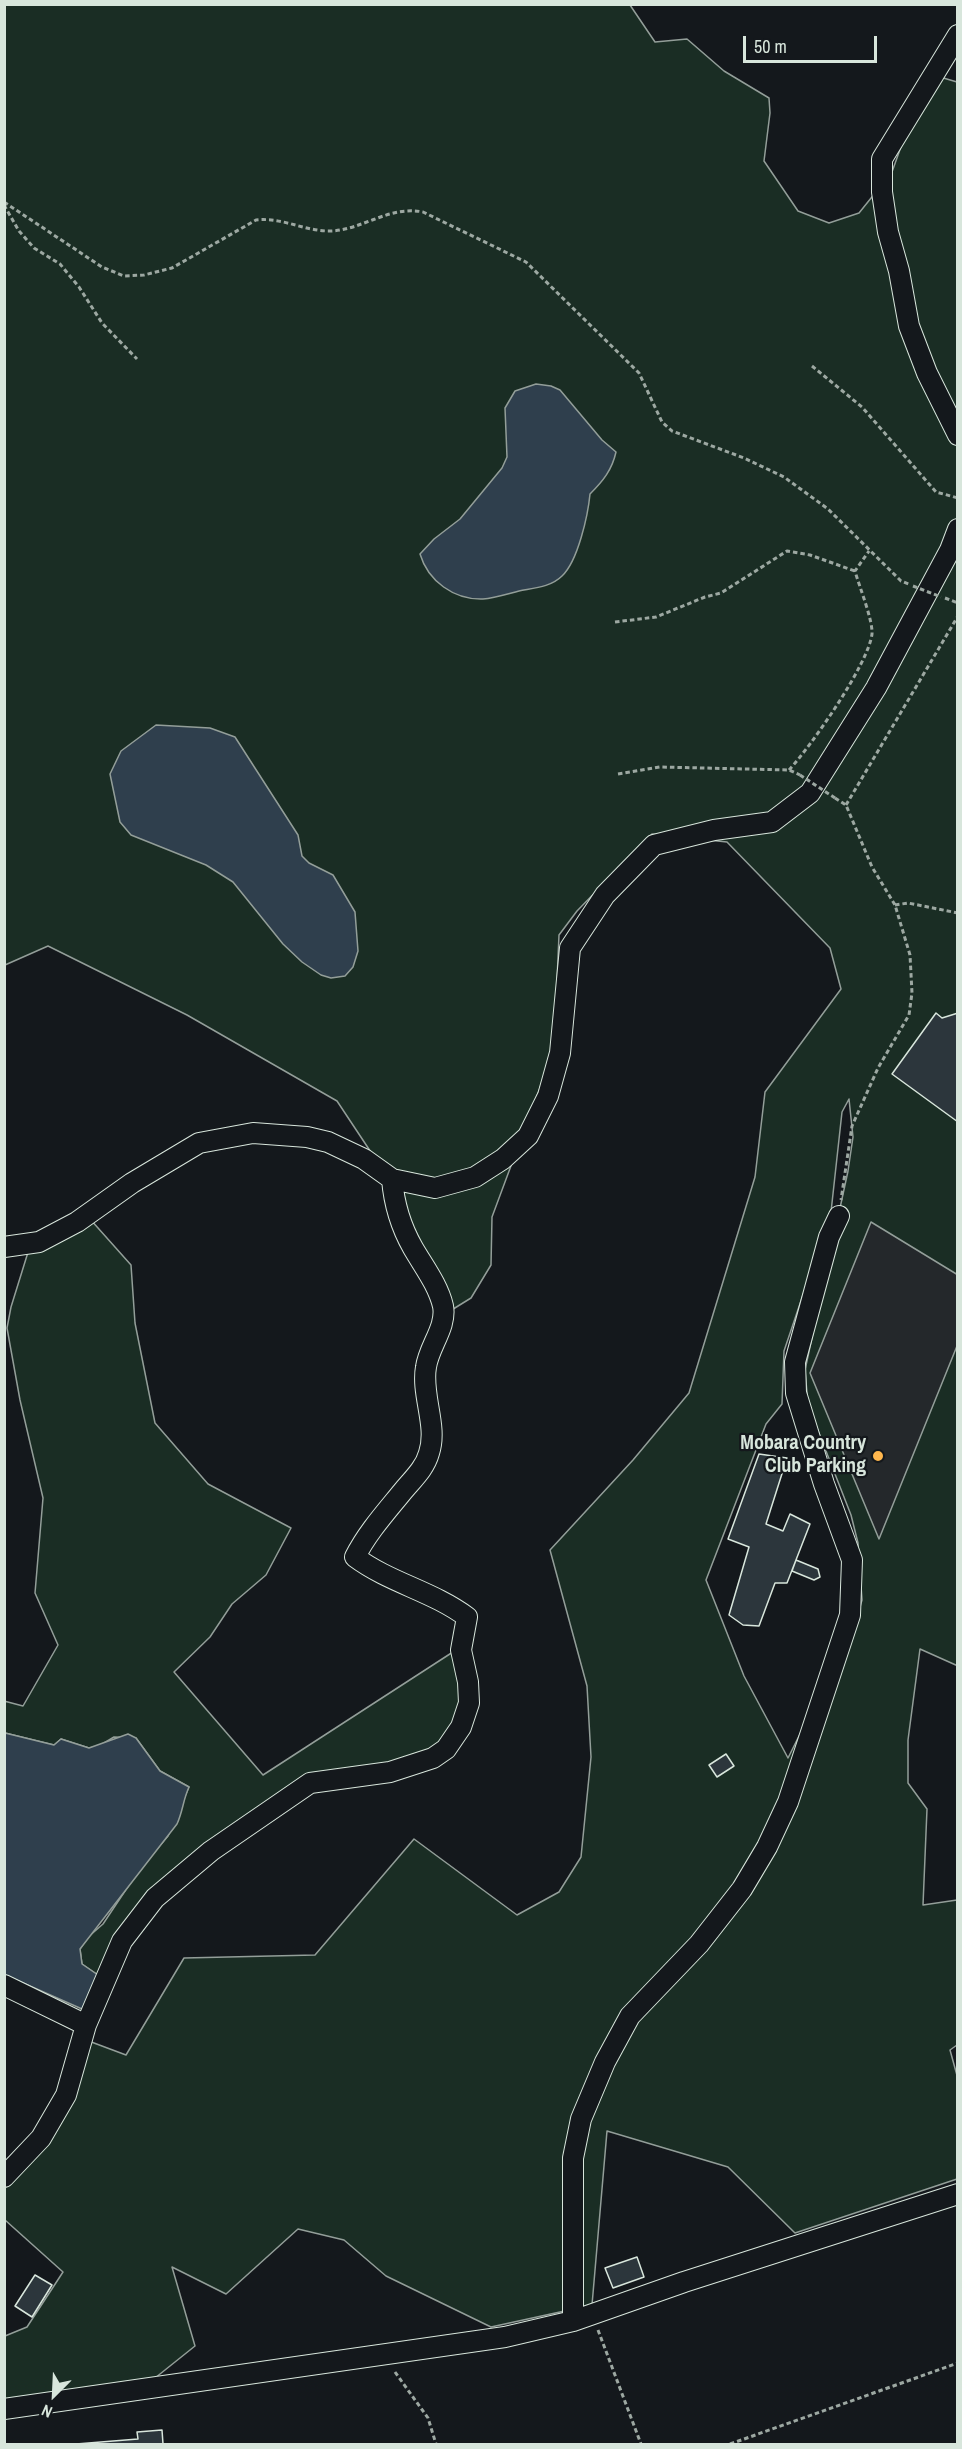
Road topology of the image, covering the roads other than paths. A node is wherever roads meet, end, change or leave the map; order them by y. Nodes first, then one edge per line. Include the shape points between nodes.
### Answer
1 (957, 35) edge
2 (957, 435) edge
3 (957, 528) edge
4 (392, 1179) junction
5 (838, 1216) road end
6 (4, 1247) edge
7 (4, 1985) edge
8 (86, 2025) junction
9 (4, 2177) edge
10 (957, 2194) edge
11 (573, 2321) junction
12 (4, 2409) edge

1 - 2 street via 882,159 882,192 909,326
3 - 4 street via 950,550 876,688 810,793 772,822 654,844 605,895 570,948 560,1053 548,1096 528,1136 475,1177 435,1188
4 - 6 street via 328,1142 254,1133 199,1143 39,1242
4 - 8 street via 400,1220 435,1285 444,1315 426,1366 425,1398 432,1439 423,1467 362,1542 355,1557 372,1570 430,1593 467,1617 461,1650 468,1682 466,1715 454,1738 433,1758 390,1772 310,1783 211,1851 155,1898 122,1941
5 - 11 street via 795,1362 796,1393 852,1560 849,1615 788,1802 767,1847 742,1889 699,1944 630,2016 581,2119 573,2158
7 - 8 street
8 - 9 street via 66,2095 41,2138
10 - 11 street
11 - 12 street via 505,2337

